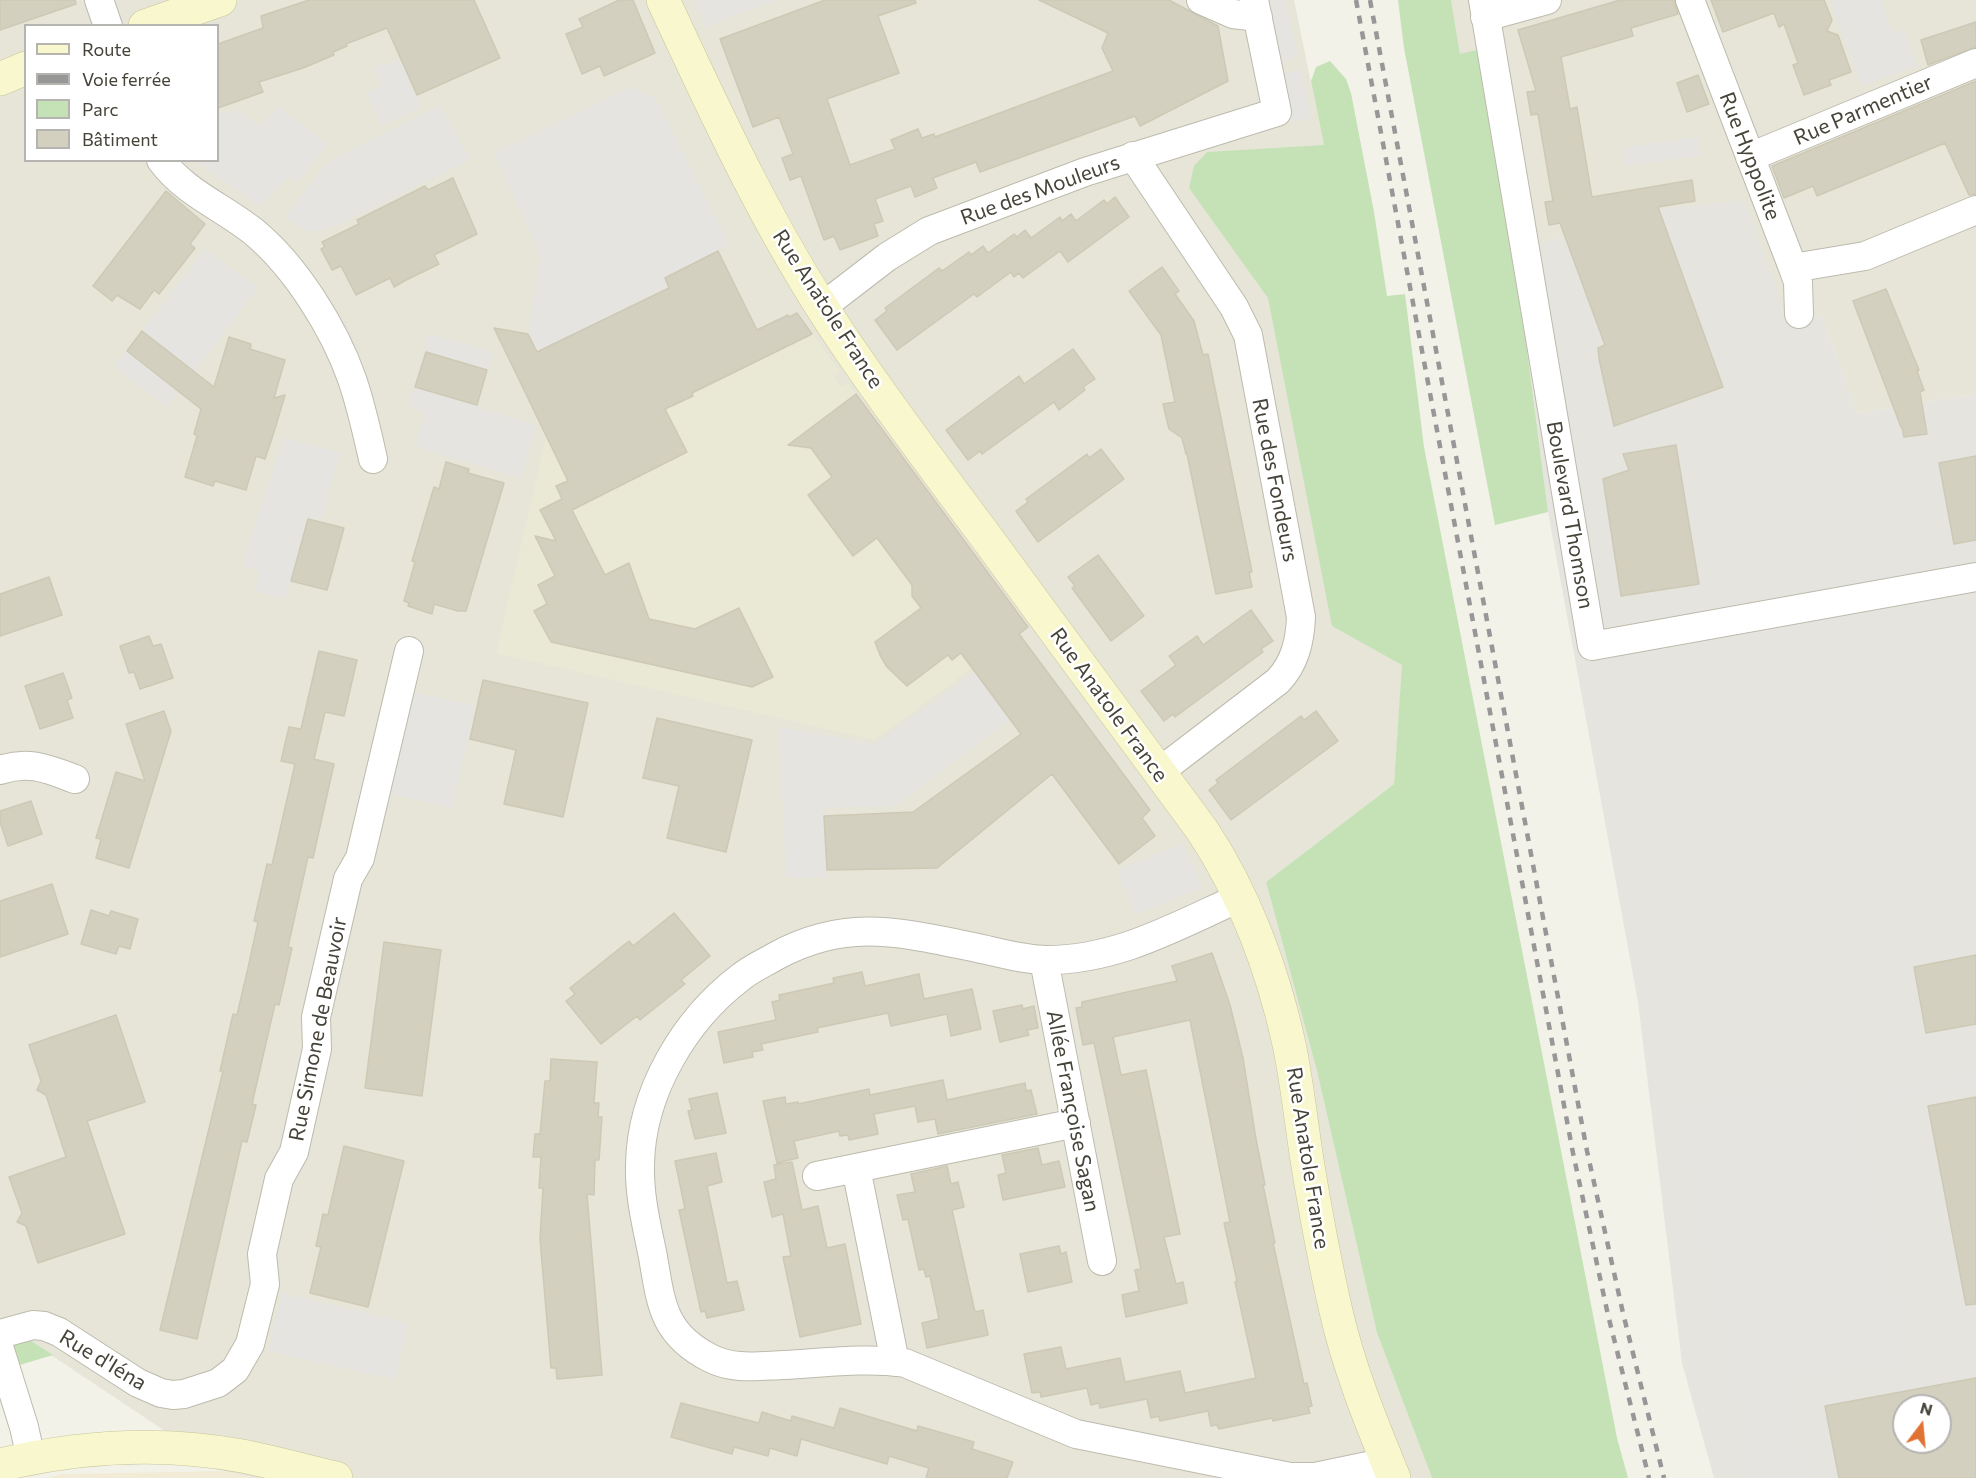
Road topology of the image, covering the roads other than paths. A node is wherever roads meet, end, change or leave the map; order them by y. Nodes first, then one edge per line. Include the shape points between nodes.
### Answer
1 (99, 0) edge
2 (220, 0) edge
3 (663, 0) edge
4 (1201, 0) edge
5 (1547, 0) edge
6 (1690, 0) edge
7 (1256, 8) edge
8 (1484, 8) edge
9 (107, 24) edge
10 (151, 24) edge
11 (1976, 63) edge
12 (24, 69) edge
13 (0, 79) edge
14 (1133, 156) junction
15 (1750, 157) junction
16 (163, 162) edge
17 (1976, 210) edge
18 (1793, 268) junction
19 (822, 307) junction
20 (1799, 314) dead end
21 (373, 459) dead end
22 (1976, 577) edge
23 (409, 651) dead end
24 (0, 770) edge
25 (1159, 772) junction
26 (75, 779) dead end
27 (1239, 898) junction
28 (1044, 960) junction
29 (1076, 1124) junction
30 (856, 1168) junction
31 (817, 1176) dead end
32 (1102, 1261) dead end
33 (0, 1334) edge
34 (0, 1350) edge
35 (895, 1362) junction
36 (206, 1388) joint
37 (15, 1462) edge
38 (1391, 1470) edge
39 (336, 1478) edge

1 - 9 street
2 - 10 street
3 - 19 street, Rue Anatole France via 741,165
4 - 7 street via 1233,14
5 - 8 street
6 - 15 street, Rue Hyppolite
7 - 14 street, Rue des Mouleurs via 1277,112
8 - 22 street, Boulevard Thomson via 1592,646
11 - 15 street, Rue Parmentier
12 - 13 street
14 - 19 street, Rue des Mouleurs via 929,231 887,257
14 - 25 street, Rue des Fondeurs via 1234,307 1248,335 1301,617 1296,650 1286,673
15 - 18 street, Rue Hyppolite
16 - 21 street via 192,191 258,235 298,281 321,315 352,379
17 - 18 street via 1865,256
18 - 20 street, Rue Hyppolite via 1798,282
19 - 25 street, Rue Anatole France
23 - 36 street, Rue Simone de Beauvoir via 360,858 348,879 316,1017 317,1049 294,1152 279,1179 262,1254 264,1284 250,1344 235,1370
24 - 26 street via 22,764
25 - 27 street, Rue Anatole France via 1211,843
27 - 28 street via 1117,951
27 - 38 street, Rue Anatole France via 1268,970 1285,1028 1344,1347
28 - 29 street, Allée Françoise Sagan
28 - 35 street via 902,932 836,934 804,943 756,967 713,999 675,1051 653,1097 640,1150 642,1197 664,1313 682,1339 709,1357 746,1367
29 - 30 street
29 - 32 street, Allée Françoise Sagan
30 - 31 street
30 - 35 street
33 - 36 street, Rue d'Iéna via 40,1324 161,1393 184,1394
34 - 37 street via 24,1427
35 - 38 street via 914,1366 1089,1438 1301,1478
37 - 39 street via 117,1447 173,1448 240,1456

